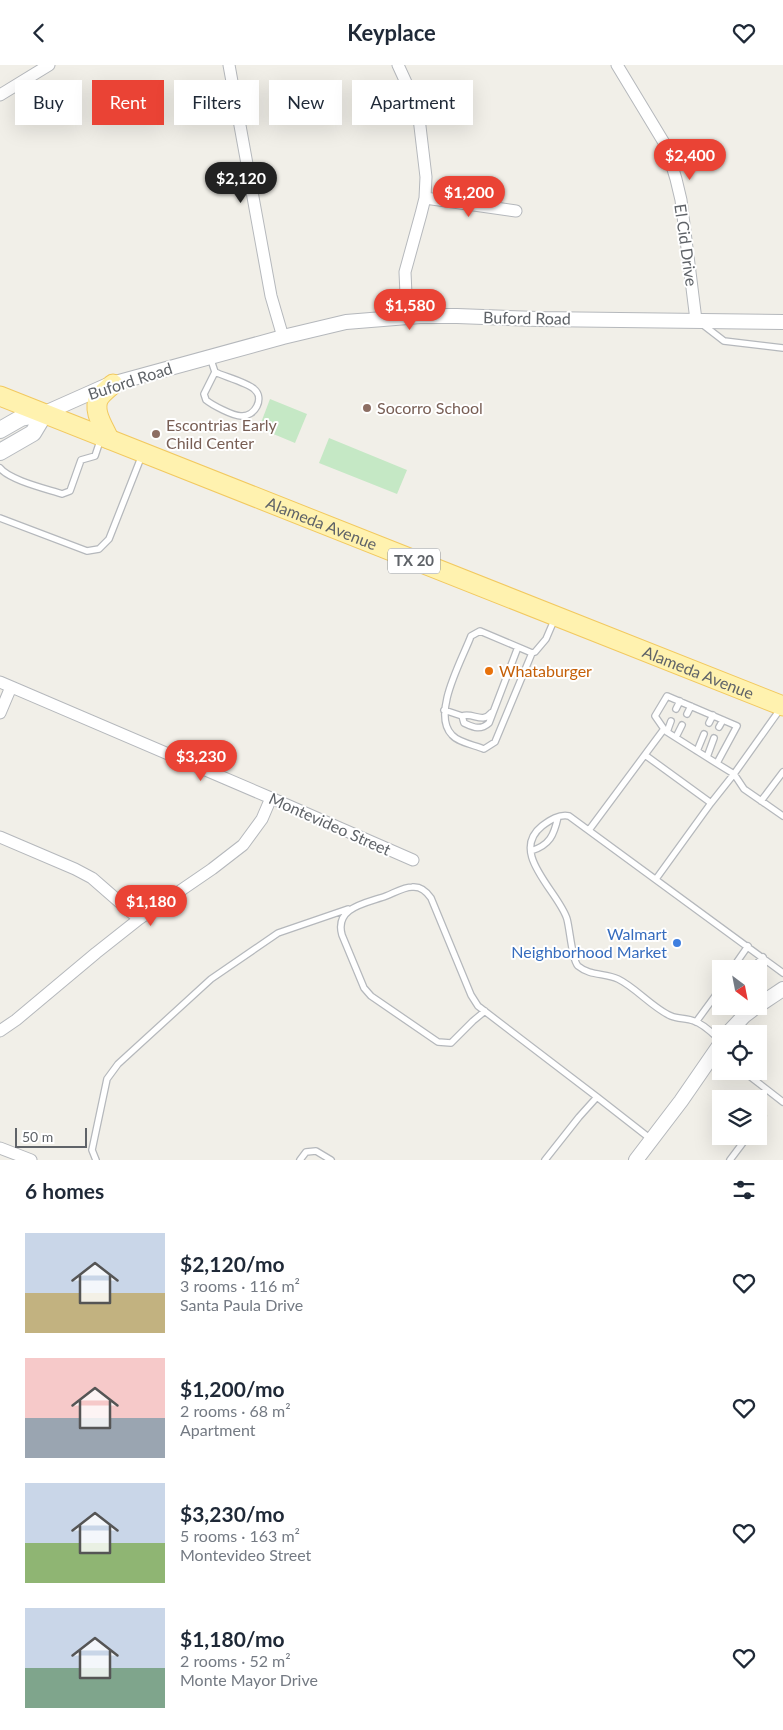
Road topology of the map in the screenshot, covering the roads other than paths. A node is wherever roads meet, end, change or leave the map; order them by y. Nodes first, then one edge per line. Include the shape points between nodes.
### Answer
1 (49, 65) edge
2 (229, 65) edge
3 (398, 65) edge
4 (617, 65) edge
5 (0, 95) edge
6 (425, 198) junction
7 (516, 211) dead end
8 (407, 317) junction
9 (696, 320) junction
10 (783, 322) edge
11 (283, 337) junction
12 (783, 348) edge
13 (210, 357) junction
14 (215, 372) junction
15 (113, 384) junction
16 (0, 396) edge
17 (46, 413) junction
18 (0, 431) edge
19 (105, 437) junction
20 (0, 452) edge
21 (143, 453) junction
22 (0, 468) edge
23 (0, 518) edge
24 (556, 616) junction
25 (518, 647) junction
26 (532, 653) junction
27 (5, 685) edge
28 (680, 701) junction
29 (691, 706) junction
30 (783, 706) edge
31 (676, 709) dead end
32 (444, 710) junction
33 (493, 710) junction
34 (0, 713) edge
35 (687, 714) dead end
36 (712, 715) junction
37 (462, 716) junction
38 (722, 720) junction
39 (671, 721) dead end
40 (709, 723) dead end
41 (682, 725) dead end
42 (719, 727) dead end
43 (665, 731) junction
44 (704, 733) dead end
45 (676, 737) junction
46 (714, 738) dead end
47 (698, 751) junction
48 (645, 755) junction
49 (707, 757) junction
50 (717, 763) junction
51 (783, 772) edge
52 (734, 774) junction
53 (777, 780) junction
54 (783, 784) edge
55 (271, 798) junction
56 (761, 801) junction
57 (711, 803) junction
58 (558, 817) junction
59 (783, 817) edge
60 (589, 830) junction
61 (0, 837) edge
62 (531, 851) junction
63 (412, 860) dead end
64 (656, 879) junction
65 (350, 909) junction
66 (140, 919) junction
67 (748, 946) junction
68 (763, 957) junction
69 (738, 960) edge
70 (760, 960) edge
71 (783, 973) edge
72 (783, 989) edge
73 (768, 999) edge
74 (712, 1004) edge
75 (485, 1011) junction
76 (745, 1015) edge
77 (696, 1022) junction
78 (736, 1025) edge
79 (0, 1031) edge
80 (712, 1039) edge
81 (712, 1058) edge
82 (755, 1080) edge
83 (597, 1097) junction
84 (783, 1102) edge
85 (652, 1140) junction
86 (741, 1145) edge
87 (0, 1148) edge
88 (31, 1160) edge
89 (96, 1160) edge
90 (300, 1160) edge
91 (331, 1160) edge
92 (545, 1160) edge
93 (636, 1160) edge
94 (730, 1160) edge

1 - 5 street
2 - 11 street via 271,295
3 - 6 street via 419,118 426,177
4 - 9 street, El Cid Drive via 666,146 681,200
6 - 7 street
6 - 8 street via 404,272
8 - 9 street, Buford Road
8 - 11 street, Buford Road via 346,322
9 - 10 street, Buford Road
9 - 12 lane via 724,341
11 - 13 street, Buford Road
13 - 14 lane
13 - 15 street, Buford Road
14 - 14 lane via 204,394 206,400 240,416 255,411 259,401 254,388
15 - 17 street, Buford Road
15 - 19 main road via 99,398 96,407
16 - 17 main road, Alameda Avenue / TX 20
17 - 18 main road via 21,418
17 - 19 main road, Alameda Avenue / TX 20
17 - 20 main road via 33,433
19 - 21 main road, Alameda Avenue / TX 20
19 - 22 lane via 95,456 81,460 70,491 62,495 25,482
21 - 23 lane via 109,539 99,549 87,551
21 - 24 main road, Alameda Avenue / TX 20
24 - 26 lane via 546,639
24 - 30 main road, Alameda Avenue / TX 20
25 - 26 lane
25 - 32 lane via 480,631 471,636
25 - 33 lane
26 - 32 lane via 495,742 484,749 454,737 445,728
27 - 34 street
27 - 55 street, Montevideo Street
28 - 29 lane
28 - 31 lane
28 - 43 lane via 668,696 655,716
29 - 35 lane
29 - 36 lane
30 - 52 lane
32 - 37 lane
33 - 37 lane via 482,719 468,714
33 - 37 lane via 489,723 484,727 464,723
36 - 38 lane
36 - 40 lane
38 - 42 lane
38 - 50 lane via 737,726
39 - 43 lane
41 - 45 lane
43 - 45 lane
43 - 48 lane
44 - 47 lane
45 - 47 lane
46 - 49 lane
47 - 49 lane
48 - 57 lane
48 - 60 lane
49 - 50 lane
50 - 52 lane
51 - 53 lane
52 - 56 lane via 744,789
52 - 57 lane
53 - 54 lane
53 - 56 lane
55 - 63 street, Montevideo Street
55 - 66 street via 262,819 243,845
56 - 59 lane
57 - 64 lane
58 - 60 lane via 570,816
58 - 62 lane via 554,833 542,848
58 - 62 lane via 536,831 530,841
60 - 64 lane
61 - 66 street via 92,878
62 - 77 lane via 539,876 567,918 574,962 590,973 618,979 671,1016
64 - 67 lane
65 - 75 lane via 413,886 425,890 471,995
65 - 75 lane via 342,918 340,927 364,988 372,996 438,1042 451,1043
65 - 89 lane via 278,933 211,979 118,1064 107,1079 92,1150
66 - 79 street
67 - 68 lane
67 - 69 lane
68 - 70 lane
68 - 71 lane
72 - 73 street
74 - 77 lane
75 - 83 lane
76 - 78 street
77 - 80 lane
81 - 85 street
82 - 84 lane
83 - 85 lane
83 - 92 lane
85 - 93 street
86 - 94 lane
87 - 88 street
90 - 91 lane via 306,1152 316,1151

